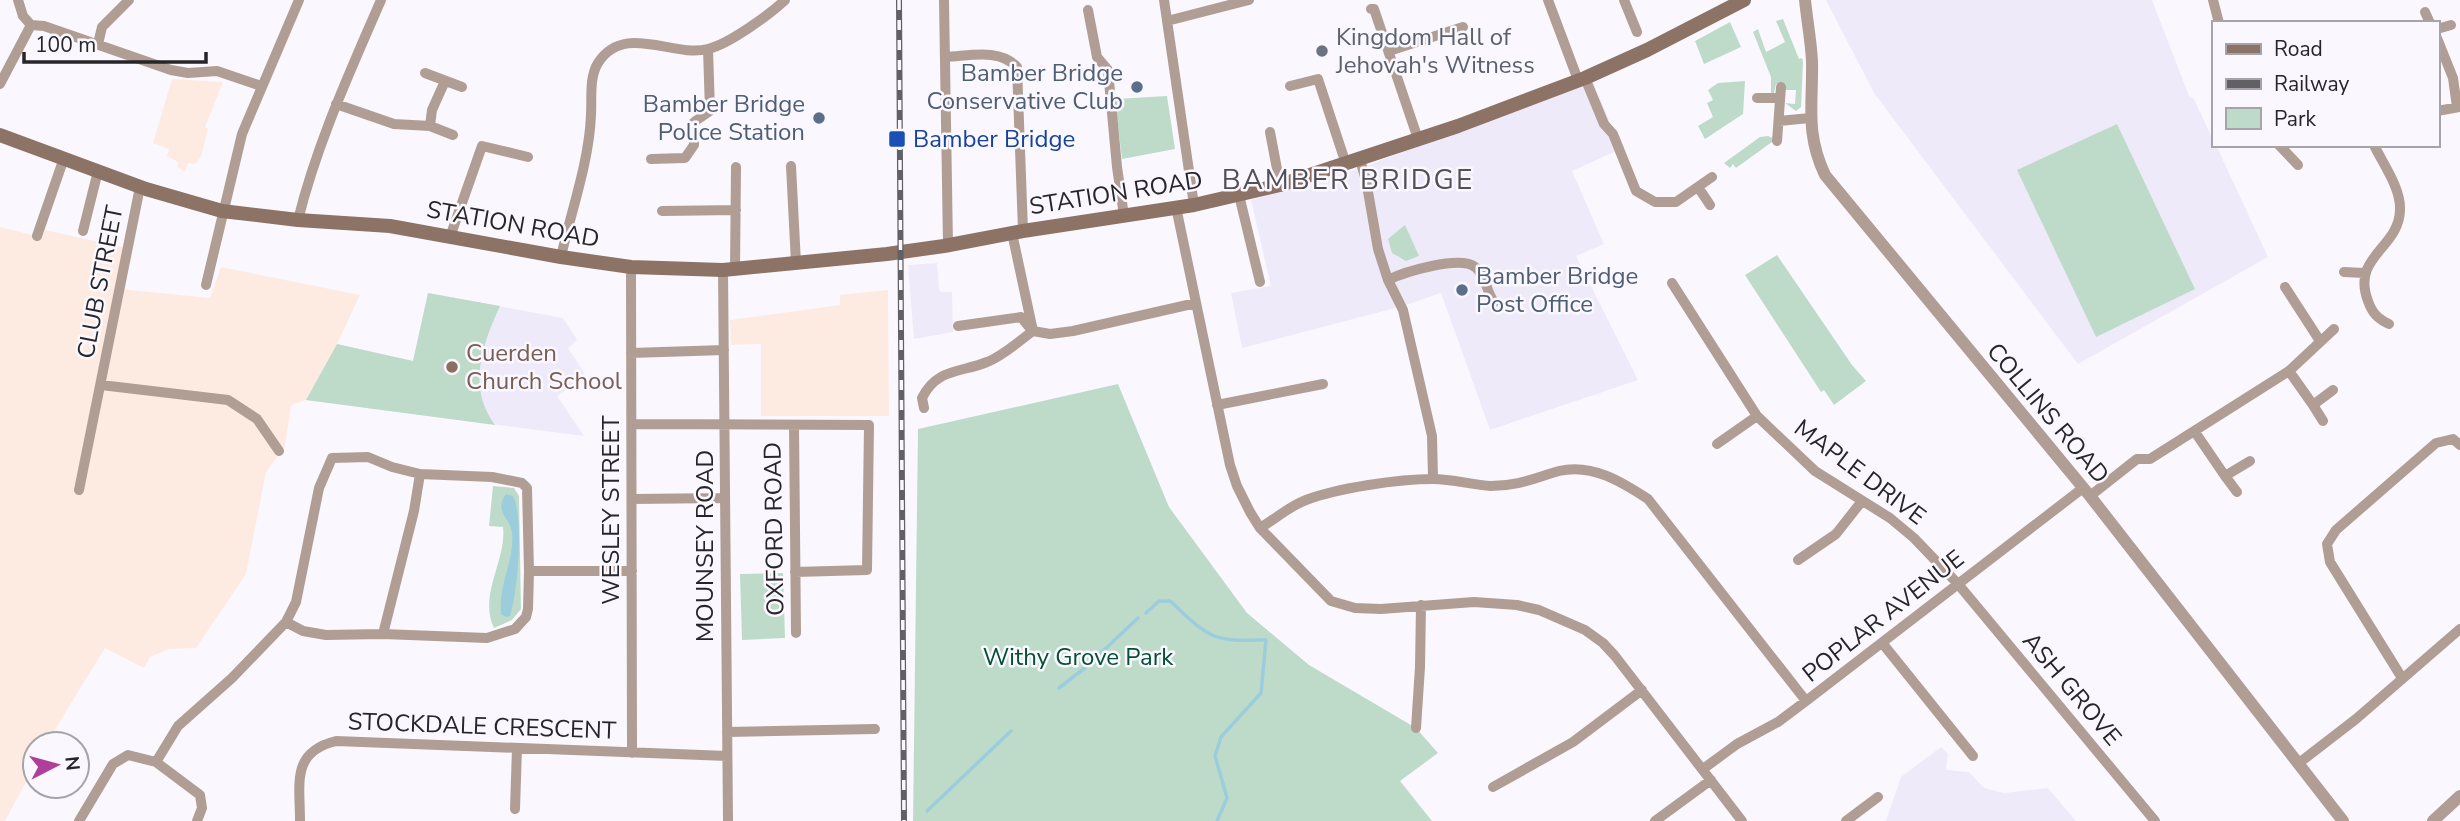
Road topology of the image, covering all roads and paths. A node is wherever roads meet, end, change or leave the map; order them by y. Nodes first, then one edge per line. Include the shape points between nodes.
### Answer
1 (18, 0) edge
2 (129, 0) edge
3 (299, 0) edge
4 (381, 0) edge
5 (785, 0) edge
6 (944, 0) edge
7 (1164, 0) edge
8 (1249, 0) edge
9 (1548, 0) edge
10 (1624, 0) edge
11 (1744, 0) edge
12 (1805, 0) edge
13 (2213, 0) edge
14 (1088, 9) dead end
15 (1371, 9) dead end
16 (1167, 21) junction
17 (2218, 21) edge
18 (31, 25) junction
19 (2451, 25) dead end
20 (1463, 27) dead end
21 (2439, 28) edge
22 (1637, 32) dead end
23 (2439, 43) edge
24 (98, 44) junction
25 (708, 50) junction
26 (1389, 51) junction
27 (945, 57) junction
28 (425, 73) dead end
29 (1581, 79) junction
30 (445, 81) junction
31 (0, 84) edge
32 (261, 86) junction
33 (1290, 86) dead end
34 (462, 87) dead end
35 (1757, 98) dead end
36 (336, 104) junction
37 (2459, 107) edge
38 (2439, 111) edge
39 (1810, 118) junction
40 (1779, 121) junction
41 (430, 125) junction
42 (1270, 131) dead end
43 (0, 135) edge
44 (453, 135) dead end
45 (1418, 139) junction
46 (1777, 141) dead end
47 (2281, 147) edge
48 (2375, 147) edge
49 (64, 158) junction
50 (528, 158) dead end
51 (651, 159) dead end
52 (1353, 162) junction
53 (2298, 165) dead end
54 (792, 166) dead end
55 (736, 167) dead end
56 (98, 171) junction
57 (1712, 177) dead end
58 (1280, 186) junction
59 (140, 187) junction
60 (1698, 187) junction
61 (1239, 195) junction
62 (1194, 205) junction
63 (1710, 205) dead end
64 (1176, 208) junction
65 (736, 210) junction
66 (222, 211) junction
67 (662, 211) dead end
68 (1124, 216) junction
69 (298, 220) junction
70 (83, 230) dead end
71 (1018, 232) junction
72 (37, 236) dead end
73 (450, 237) junction
74 (948, 245) junction
75 (561, 257) junction
76 (796, 262) junction
77 (631, 267) junction
78 (729, 270) junction
79 (2344, 272) dead end
80 (2364, 273) junction
81 (1388, 280) junction
82 (1260, 282) dead end
83 (1672, 283) dead end
84 (206, 285) dead end
85 (2286, 287) dead end
86 (1494, 302) dead end
87 (1196, 303) junction
88 (2389, 324) dead end
89 (958, 326) dead end
90 (2334, 329) dead end
91 (1033, 331) junction
92 (2320, 341) junction
93 (724, 351) junction
94 (631, 353) junction
95 (2289, 371) junction
96 (1323, 384) dead end
97 (101, 385) junction
98 (2333, 390) dead end
99 (1217, 405) junction
100 (2313, 405) junction
101 (924, 408) dead end
102 (1757, 416) junction
103 (2323, 421) dead end
104 (632, 424) junction
105 (725, 424) junction
106 (794, 425) junction
107 (2195, 432) junction
108 (1717, 443) dead end
109 (2460, 445) edge
110 (279, 451) dead end
111 (2250, 461) dead end
112 (420, 474) junction
113 (2225, 476) junction
114 (1433, 479) junction
115 (79, 490) dead end
116 (2087, 492) junction
117 (2237, 492) dead end
118 (725, 498) junction
119 (632, 499) junction
120 (1862, 501) junction
121 (1260, 527) junction
122 (1798, 560) dead end
123 (529, 571) junction
124 (632, 571) junction
125 (795, 572) junction
126 (1958, 584) junction
127 (1421, 605) junction
128 (286, 622) junction
129 (2460, 629) edge
130 (796, 633) dead end
131 (383, 634) junction
132 (1882, 644) junction
133 (2402, 678) junction
134 (1642, 690) junction
135 (1806, 701) junction
136 (1416, 728) dead end
137 (875, 729) dead end
138 (727, 732) junction
139 (517, 748) junction
140 (632, 753) junction
141 (727, 756) junction
142 (1973, 756) dead end
143 (156, 762) junction
144 (2299, 763) junction
145 (1703, 769) junction
146 (1711, 780) junction
147 (1493, 787) dead end
148 (2460, 796) edge
149 (1878, 797) dead end
150 (515, 809) dead end
151 (79, 821) edge
152 (197, 821) edge
153 (300, 821) edge
154 (728, 821) edge
155 (1655, 821) edge
156 (1742, 821) edge
157 (1846, 821) edge
158 (2155, 821) edge
159 (2343, 821) edge
160 (2433, 821) edge

1 - 18 street
2 - 24 street via 102,27
3 - 32 street
4 - 36 street
5 - 25 street
6 - 27 street
7 - 16 street
8 - 16 street
9 - 29 street
10 - 22 street
11 - 29 main road, STATION ROAD
12 - 39 street, COLLINS ROAD via 1812,61
13 - 17 street
14 - 68 street via 1097,57 1108,70
15 - 26 street
16 - 62 street
18 - 24 street
18 - 31 street
19 - 21 street
20 - 26 street
23 - 37 street
24 - 32 street via 171,69 216,71
25 - 51 street via 710,111 694,122 694,145 685,158
25 - 75 street via 628,42 615,46 598,63 584,164
26 - 45 street
27 - 71 street via 991,55 1007,58 1017,67
27 - 74 street
28 - 30 street
29 - 45 main road, STATION ROAD
29 - 60 street via 1613,134 1636,191 1655,202 1675,202
30 - 34 street
30 - 41 street
32 - 66 street via 242,134
33 - 52 street via 1318,79
35 - 40 street via 1780,93
36 - 41 street via 394,124
36 - 69 street
37 - 38 street
39 - 40 street
39 - 116 street, COLLINS ROAD via 1819,162 1833,188
40 - 46 street
41 - 44 street
42 - 58 street
43 - 49 main road, STATION ROAD
45 - 52 main road, STATION ROAD
47 - 53 street
48 - 80 street via 2400,209 2392,235
49 - 56 main road, STATION ROAD
49 - 72 street
50 - 73 street via 482,146
52 - 58 main road, STATION ROAD
52 - 81 street via 1366,180
54 - 76 street
55 - 65 street, MOUNSEY ROAD
56 - 59 main road, STATION ROAD
56 - 70 street
57 - 60 street
58 - 61 main road, STATION ROAD
59 - 66 main road, STATION ROAD
59 - 97 street, CLUB STREET
60 - 63 street
61 - 62 main road, STATION ROAD
61 - 82 street
62 - 64 main road, STATION ROAD
64 - 68 main road, STATION ROAD
64 - 87 street
65 - 67 street
65 - 78 street, MOUNSEY ROAD
66 - 69 main road, STATION ROAD
66 - 84 street
68 - 71 main road, STATION ROAD
69 - 73 main road, STATION ROAD via 390,226
71 - 74 main road, STATION ROAD
71 - 91 street
73 - 75 main road, STATION ROAD
74 - 76 main road, STATION ROAD
75 - 77 main road, STATION ROAD
76 - 78 main road, STATION ROAD
77 - 78 main road, STATION ROAD
77 - 94 street, WESLEY STREET
78 - 93 street, MOUNSEY ROAD
79 - 80 street
80 - 88 street via 2371,309
81 - 86 street via 1465,263 1478,269
81 - 114 street via 1403,310 1432,436
83 - 102 street, MAPLE DRIVE
85 - 92 street
87 - 91 street via 1073,331
87 - 99 street
89 - 91 street via 1021,317
90 - 92 street, POPLAR AVENUE
91 - 101 street via 988,362 935,379 922,398
92 - 95 street, POPLAR AVENUE
93 - 94 street
93 - 105 street, MOUNSEY ROAD
94 - 104 street, WESLEY STREET
95 - 100 street
95 - 107 street, POPLAR AVENUE
96 - 99 street
97 - 110 street, CLUB STREET via 228,400 257,419
97 - 115 street, CLUB STREET
98 - 100 street
99 - 121 street via 1234,476
100 - 103 street
102 - 108 street
102 - 120 street, MAPLE DRIVE via 1815,471
104 - 105 street
104 - 119 street, WESLEY STREET
105 - 106 street
105 - 118 street, MOUNSEY ROAD
106 - 125 street, OXFORD ROAD
106 - 125 street via 869,425 867,570
107 - 113 street
107 - 116 street, POPLAR AVENUE via 2150,459 2137,459
109 - 133 street via 2454,439 2436,443 2336,530 2327,544 2330,562
111 - 113 street
112 - 123 street via 472,475 522,483 528,496
112 - 128 street via 368,457 332,458 319,488 296,601
112 - 131 street
113 - 117 street
114 - 121 street via 1305,500
114 - 135 street via 1490,486 1571,470 1618,479 1648,499
116 - 126 street, POPLAR AVENUE
116 - 144 street, COLLINS ROAD
118 - 119 street
118 - 138 street, MOUNSEY ROAD
119 - 124 street, WESLEY STREET
120 - 122 street via 1836,534
120 - 126 street, MAPLE DRIVE via 1914,538
121 - 127 street via 1331,601 1355,608
123 - 124 street
123 - 131 street via 526,617 515,629 487,638
124 - 140 street, WESLEY STREET
125 - 130 street, OXFORD ROAD
126 - 132 street, POPLAR AVENUE
126 - 158 street, ASH GROVE
127 - 134 street via 1474,602 1539,610 1603,643
127 - 136 street
128 - 131 street via 326,635
128 - 143 street via 178,726
129 - 133 street
132 - 135 street, POPLAR AVENUE
132 - 142 street
133 - 144 street
134 - 145 street
134 - 147 street via 1573,741
135 - 145 street, POPLAR AVENUE
137 - 138 street
138 - 141 street, MOUNSEY ROAD
139 - 140 street, STOCKDALE CRESCENT
139 - 150 street
139 - 153 street, STOCKDALE CRESCENT via 336,741 320,745 306,757 300,773
140 - 141 street, STOCKDALE CRESCENT
141 - 154 street, MOUNSEY ROAD
143 - 151 street via 128,755 113,764
143 - 152 street via 200,795 203,802
144 - 159 street, COLLINS ROAD
145 - 146 street
146 - 155 street
146 - 156 street
148 - 160 street
149 - 157 street

